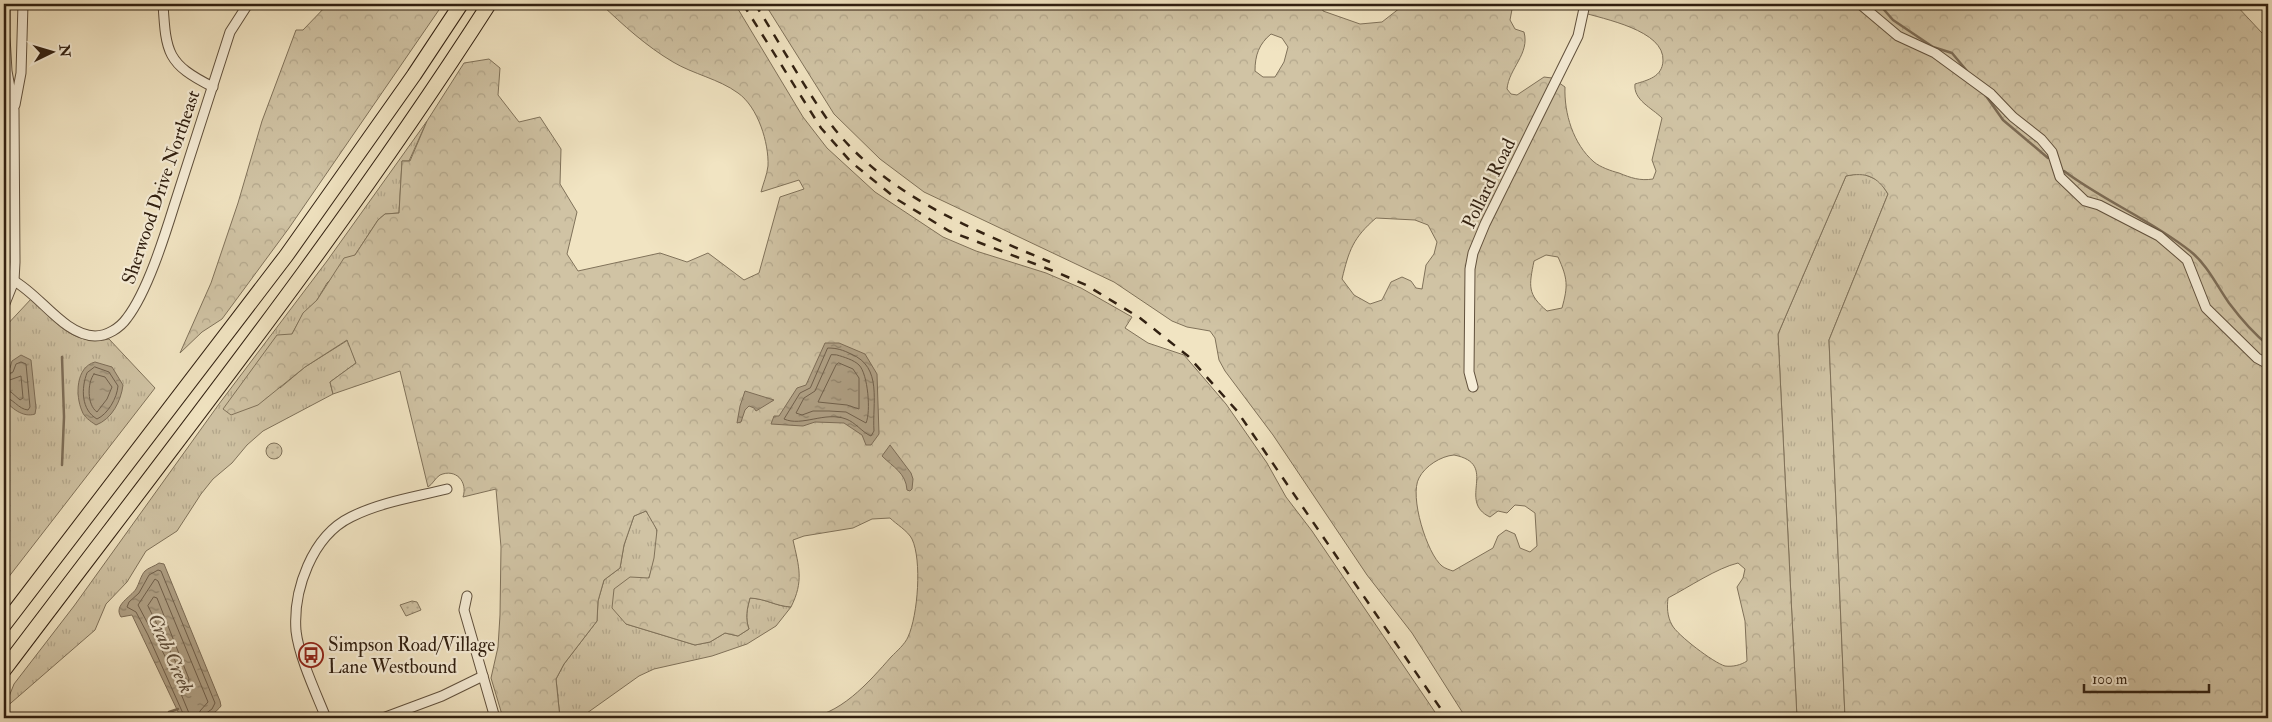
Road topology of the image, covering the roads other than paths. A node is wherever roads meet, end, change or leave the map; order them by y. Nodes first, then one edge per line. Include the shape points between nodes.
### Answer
1 (6, 4) edge
2 (23, 4) edge
3 (163, 4) edge
4 (248, 4) edge
5 (461, 4) edge
6 (489, 4) edge
7 (1586, 4) edge
8 (1860, 4) edge
9 (213, 87) junction
10 (14, 110) junction
11 (14, 281) junction
12 (4, 306) edge
13 (2268, 364) edge
14 (1473, 387) dead end
15 (447, 489) dead end
16 (467, 596) dead end
17 (4, 626) edge
18 (4, 670) edge
19 (483, 676) junction
20 (326, 718) edge
21 (383, 718) edge
22 (495, 718) edge

1 - 10 street via 4,37
2 - 10 street via 21,73
3 - 9 street via 169,50 178,66
4 - 9 street, Sherwood Drive Northeast via 230,32
5 - 17 highway via 286,256
6 - 18 highway via 441,79 305,271
7 - 14 street, Pollard Road via 1578,36 1473,253 1469,372
8 - 13 street via 1898,36 1935,53 1991,94 2041,139 2052,152 2060,177 2085,201 2159,236 2188,260 2206,308 2257,358
9 - 11 street, Sherwood Drive Northeast via 163,240 139,297 120,326 103,336 86,335 59,318
10 - 11 street
11 - 12 street
15 - 20 street via 374,507 349,517 314,553 302,580 296,606 296,633
16 - 19 street via 464,610
19 - 21 street via 442,696
19 - 22 street

